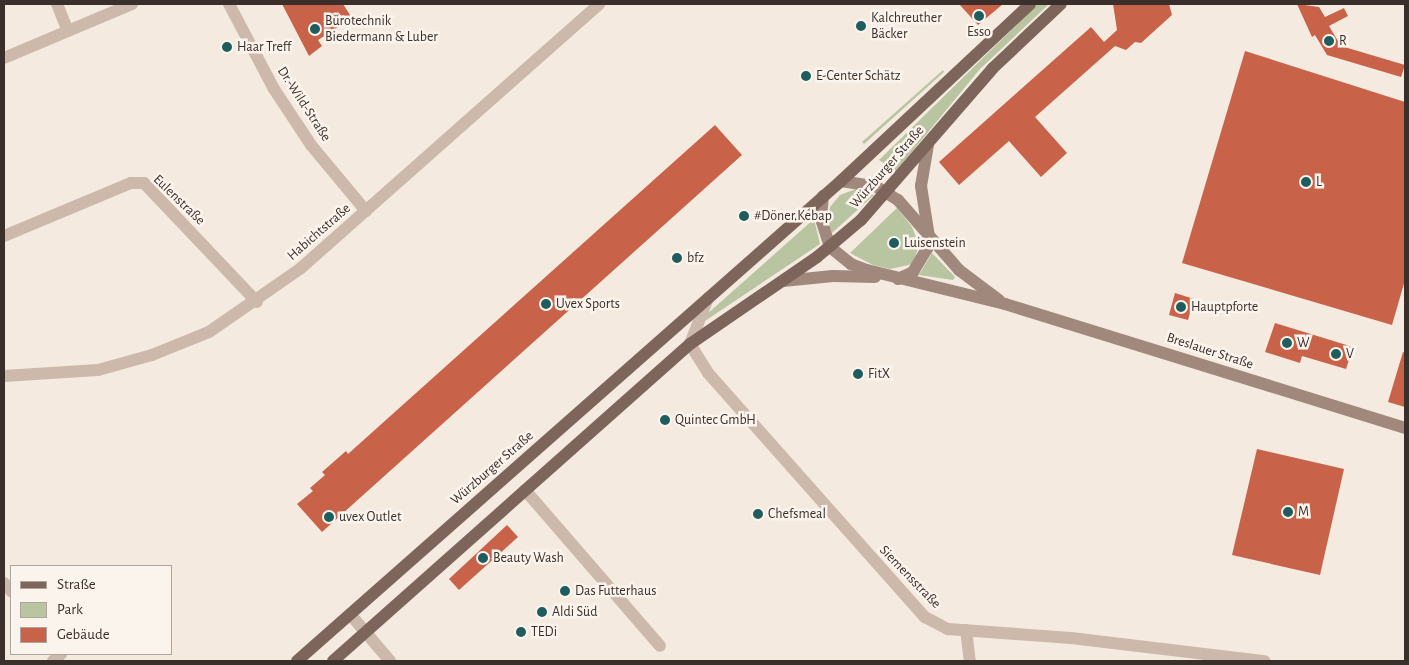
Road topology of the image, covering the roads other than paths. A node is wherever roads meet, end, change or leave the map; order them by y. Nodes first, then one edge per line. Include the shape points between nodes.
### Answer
1 (57, 4) edge
2 (132, 4) edge
3 (229, 4) edge
4 (599, 4) edge
5 (1030, 4) edge
6 (1061, 4) edge
7 (68, 31) junction
8 (4, 58) edge
9 (928, 145) junction
10 (841, 181) junction
11 (888, 193) junction
12 (823, 196) junction
13 (366, 211) junction
14 (4, 236) edge
15 (929, 237) junction
16 (830, 247) junction
17 (899, 279) junction
18 (782, 281) junction
19 (708, 298) junction
20 (257, 302) junction
21 (1005, 304) junction
22 (690, 344) junction
23 (4, 376) edge
24 (1405, 428) edge
25 (524, 490) junction
26 (350, 614) junction
27 (966, 630) junction
28 (364, 633) junction
29 (660, 646) dead end
30 (297, 661) edge
31 (333, 661) edge
32 (390, 661) edge
33 (970, 661) edge
34 (1265, 661) edge

1 - 7 street
2 - 7 street
3 - 13 street, Dr.-Wild-Straße via 274,89 311,145
4 - 13 street, Habichtstraße
5 - 10 main road, Würzburger Straße
6 - 9 main road, Würzburger Straße via 993,68
7 - 8 street
9 - 11 main road, Würzburger Straße
9 - 15 main road via 921,192
10 - 11 main road, Breslauer Straße via 870,184
10 - 12 main road, Würzburger Straße
11 - 15 main road, Breslauer Straße via 904,205
11 - 16 main road, Würzburger Straße
12 - 16 main road via 821,219
12 - 19 main road, Würzburger Straße
13 - 20 street, Habichtstraße
14 - 20 street, Eulenstraße via 131,183 144,183
15 - 17 main road via 919,266
15 - 21 main road, Breslauer Straße via 959,270
16 - 17 main road, Breslauer Straße via 851,264
16 - 18 main road, Würzburger Straße
17 - 18 main road, Breslauer Straße via 833,276
17 - 21 main road, Breslauer Straße
18 - 22 main road, Würzburger Straße
19 - 22 street, Würzburger Straße
19 - 26 main road, Würzburger Straße
20 - 23 street, Habichtstraße via 209,332 139,359 98,370
21 - 24 main road, Breslauer Straße
22 - 25 main road, Würzburger Straße
22 - 27 street, Siemensstraße via 708,373 745,418 925,617 948,628
25 - 28 main road, Würzburger Straße
25 - 29 street
26 - 28 street
26 - 30 main road, Würzburger Straße
27 - 33 street
27 - 34 street, Siemensstraße via 1071,638
28 - 31 main road, Würzburger Straße
28 - 32 street

